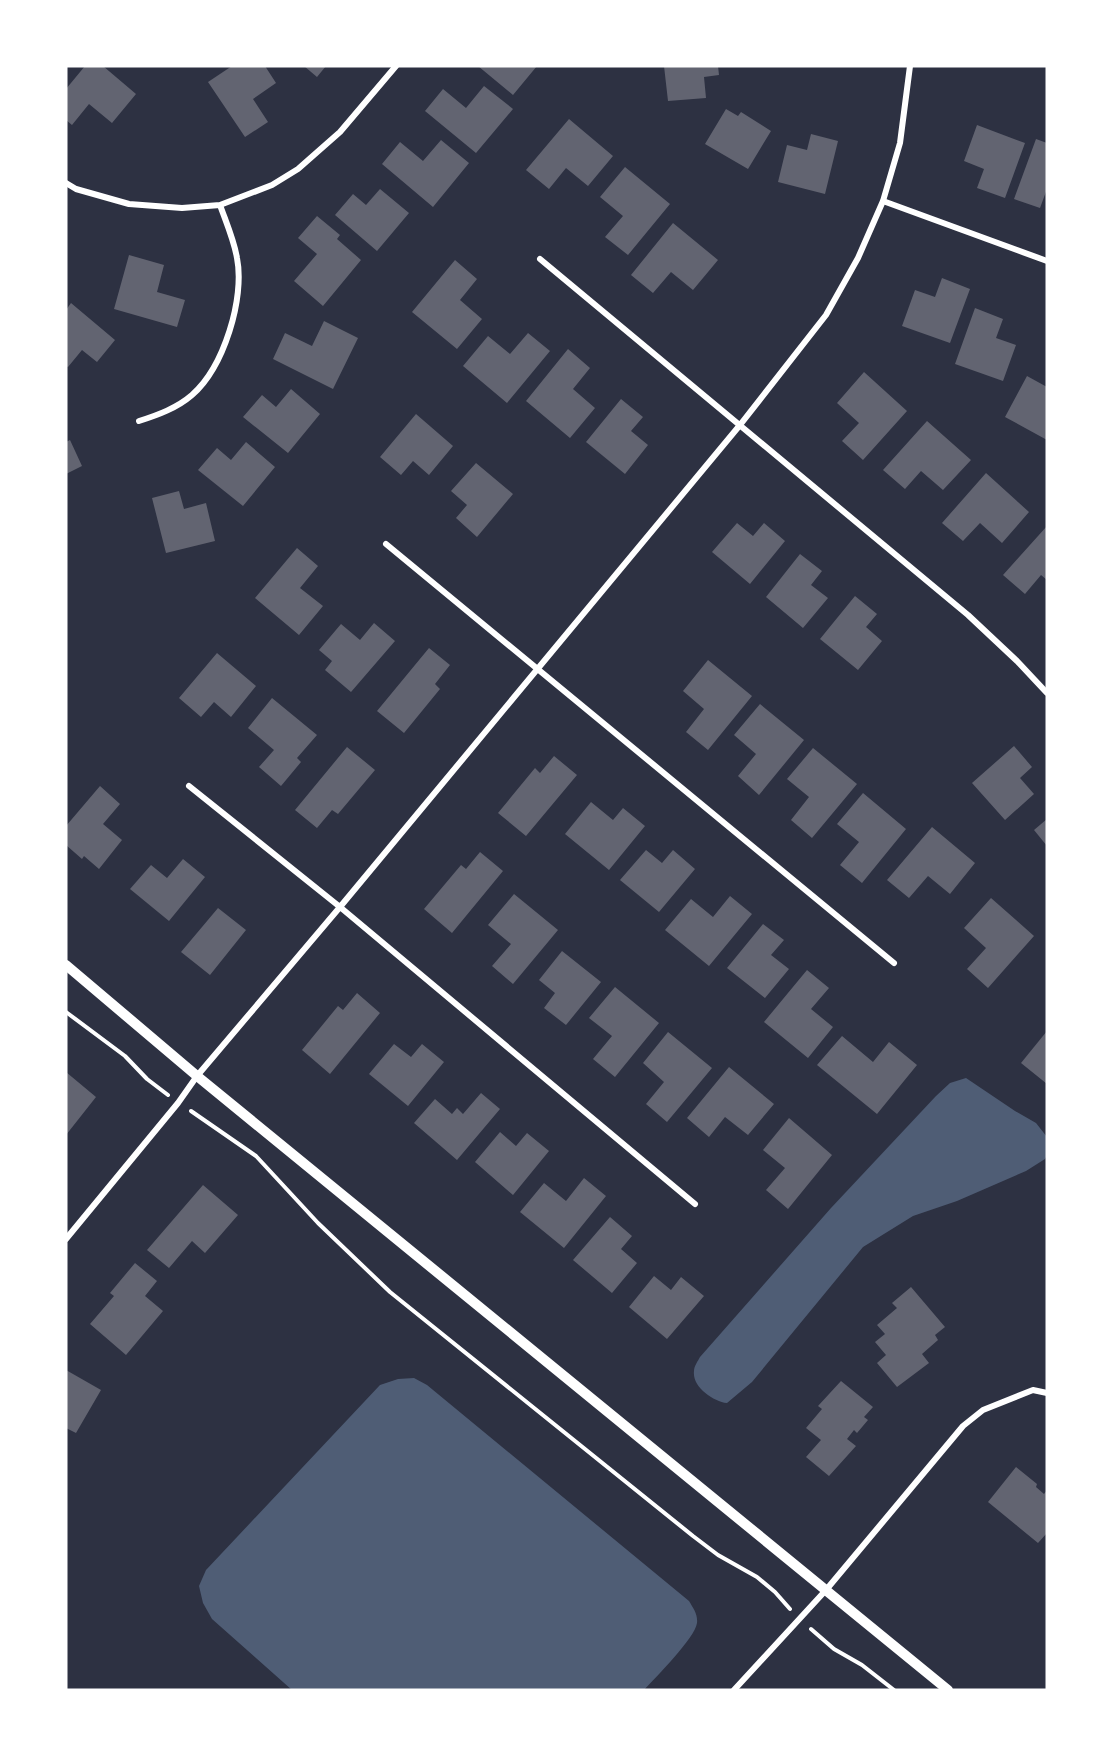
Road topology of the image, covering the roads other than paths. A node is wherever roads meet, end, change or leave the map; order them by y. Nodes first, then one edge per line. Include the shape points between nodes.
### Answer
1 (396, 66) edge
2 (910, 66) edge
3 (66, 183) edge
4 (884, 201) junction
5 (220, 205) junction
6 (540, 259) dead end
7 (1047, 261) edge
8 (139, 421) dead end
9 (740, 425) junction
10 (386, 544) dead end
11 (538, 668) junction
12 (1047, 693) edge
13 (189, 786) dead end
14 (340, 907) junction
15 (894, 963) dead end
16 (66, 965) edge
17 (197, 1076) junction
18 (695, 1203) dead end
19 (66, 1239) edge
20 (1047, 1393) edge
21 (826, 1590) junction
22 (734, 1690) edge
23 (948, 1690) edge

1 - 5 street via 340,132 298,169 272,185
2 - 4 street via 900,143
3 - 5 street via 129,204 182,208
4 - 7 street
4 - 9 street via 826,315
5 - 8 street via 237,258 238,287 225,343 211,372 193,394 173,408
6 - 9 street
9 - 11 street
9 - 12 street via 968,615
10 - 11 street
11 - 14 street
11 - 15 street
13 - 14 street
14 - 17 street
14 - 18 street
16 - 17 street
17 - 19 street
17 - 21 street
20 - 21 street via 1034,1390 1023,1394 983,1410 963,1426
21 - 22 street
21 - 23 street

